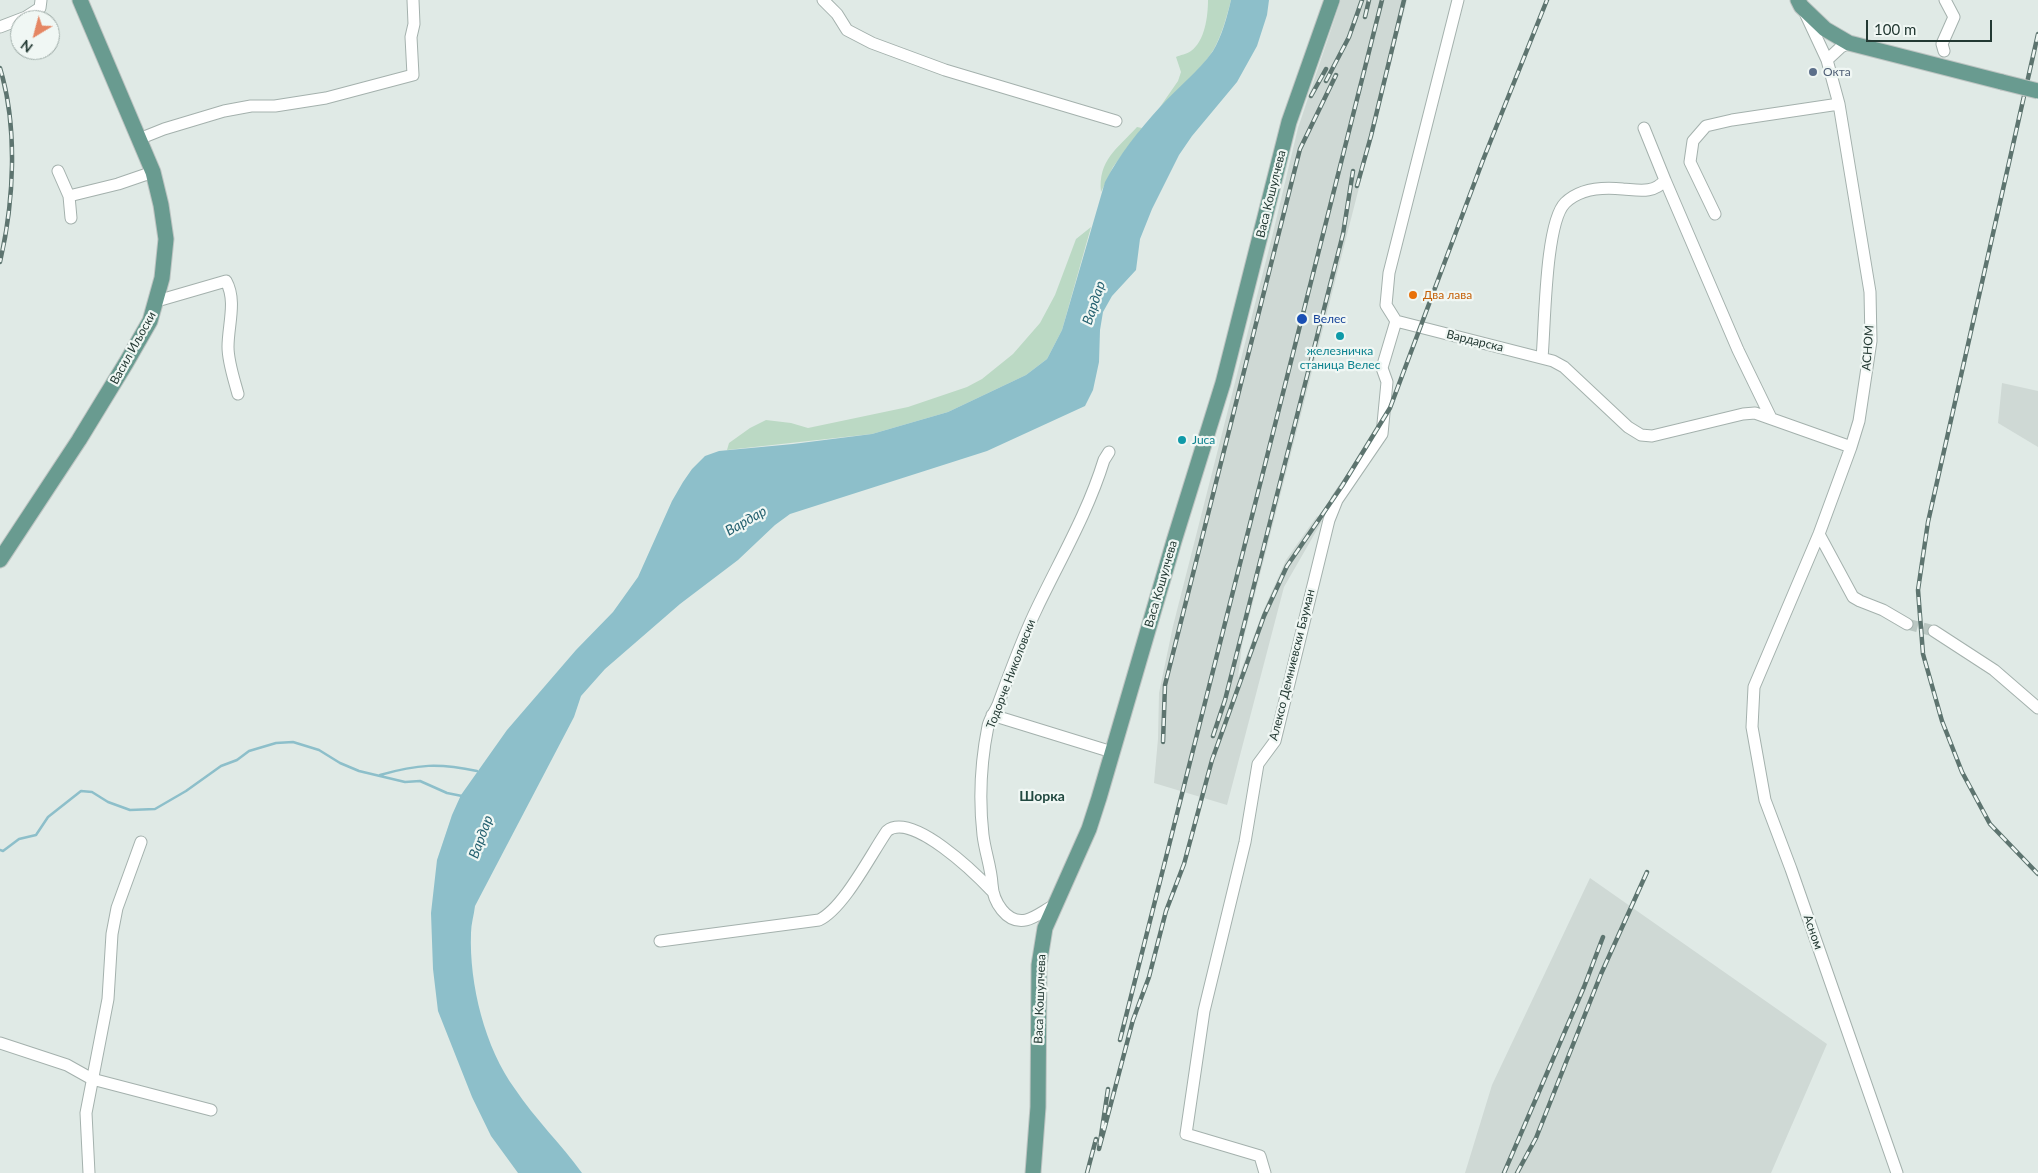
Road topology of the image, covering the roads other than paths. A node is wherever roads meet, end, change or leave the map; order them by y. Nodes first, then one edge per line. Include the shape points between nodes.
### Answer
1 (41, 0) edge
2 (80, 0) edge
3 (413, 0) edge
4 (822, 0) edge
5 (1332, 0) edge
6 (1458, 0) edge
7 (1944, 0) edge
8 (1800, 3) edge
9 (0, 27) edge
10 (1849, 43) junction
11 (1944, 51) dead end
12 (1827, 60) junction
13 (2038, 92) edge
14 (1839, 104) junction
15 (1116, 120) dead end
16 (1644, 128) dead end
17 (139, 139) junction
18 (58, 172) dead end
19 (152, 172) junction
20 (1665, 180) junction
21 (69, 196) junction
22 (1716, 214) dead end
23 (71, 218) dead end
24 (157, 301) junction
25 (1396, 321) junction
26 (1542, 358) junction
27 (238, 394) dead end
28 (1771, 418) junction
29 (1851, 447) junction
30 (1109, 452) dead end
31 (1819, 534) junction
32 (0, 560) edge
33 (1907, 624) tunnel mouth
34 (1934, 631) tunnel mouth
35 (1754, 686) joint
36 (2038, 708) edge
37 (992, 716) junction
38 (1112, 752) junction
39 (141, 842) dead end
40 (992, 892) junction
41 (1053, 906) junction
42 (660, 941) dead end
43 (0, 1043) edge
44 (92, 1079) junction
45 (211, 1110) dead end
46 (89, 1173) edge
47 (1033, 1173) edge
48 (1265, 1173) edge
49 (1897, 1173) edge

1 - 9 street via 40,8 26,18
2 - 17 main road, Васил Иљоски
3 - 17 street via 413,75 326,98 224,111
4 - 15 street via 848,30 872,43 945,70
5 - 38 main road, Васа Кошулчева via 1289,122 1223,384
6 - 25 street via 1389,273 1386,305
7 - 11 street via 1954,17 1942,44
8 - 10 main road via 1825,29
8 - 12 street, АСНОМ
10 - 12 street
10 - 13 main road, bridge
12 - 14 street, АСНОМ
14 - 22 street via 1706,126 1693,141 1690,162
14 - 29 street, АСНОМ via 1870,292 1871,341 1867,374
16 - 20 street
17 - 19 main road, Васил Иљоски
18 - 21 street
19 - 21 street
19 - 24 main road, Васил Иљоски via 166,239
20 - 26 street via 1654,190 1598,188 1563,205 1554,231 1548,269
20 - 28 street
21 - 23 street
24 - 27 street via 226,281 231,302 228,348
24 - 32 main road, Васил Иљоски via 150,321 121,372
25 - 26 street, Вардарска
25 - 48 street, Алексо Демниевски Бауман via 1382,368 1387,382 1382,434 1337,500 1329,520 1275,741 1258,764 1245,842 1203,1020 1186,1134 1260,1156
26 - 28 street, Вардарска via 1564,367 1628,427 1641,435 1652,436 1743,414 1755,413
28 - 29 street, Вардарска
29 - 31 street, АСНОМ
30 - 37 street, Тодорче Николовски via 1085,513 1013,660
31 - 33 street via 1853,596
31 - 35 street, АСНОМ
34 - 36 street via 1994,670
35 - 49 street, Асном via 1752,727 1765,800
37 - 38 street
37 - 40 street, Тодорче Николовски via 986,738 981,810
38 - 41 main road, Васа Кошулчева via 1088,830
39 - 44 street via 117,908 108,999
40 - 41 street, Тодорче Николовски via 1006,914 1019,920 1029,920
40 - 42 street via 970,868 937,843 904,826 897,826 887,830 848,891 826,917
41 - 47 main road, Васа Кошулчева via 1045,928 1039,965 1038,1107
43 - 44 street via 67,1065
44 - 45 street
44 - 46 street via 86,1113

